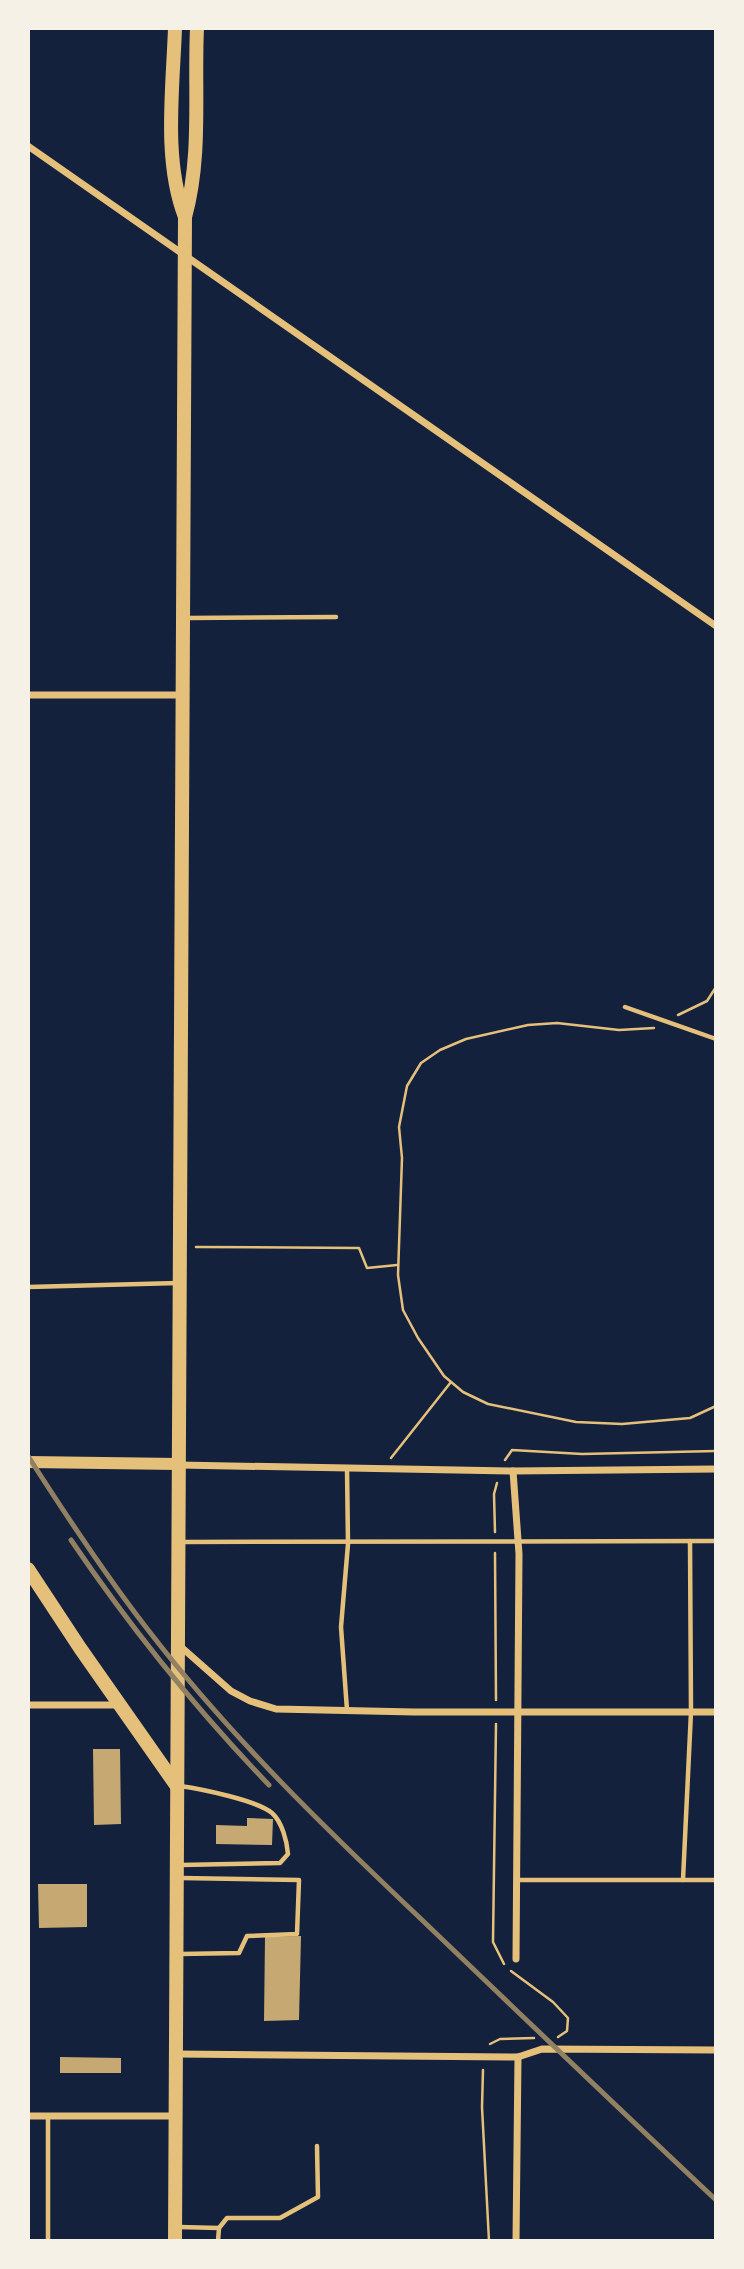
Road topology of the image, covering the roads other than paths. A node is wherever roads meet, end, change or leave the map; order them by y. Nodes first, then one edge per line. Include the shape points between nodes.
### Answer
1 (175, 28) edge
2 (197, 28) edge
3 (28, 146) edge
4 (185, 217) junction
5 (185, 255) junction
6 (336, 617) dead end
7 (182, 618) junction
8 (716, 626) edge
9 (28, 695) edge
10 (181, 695) junction
11 (625, 1007) dead end
12 (716, 1040) edge
13 (179, 1283) junction
14 (28, 1287) edge
15 (28, 1462) edge
16 (178, 1465) junction
17 (347, 1468) junction
18 (716, 1469) edge
19 (513, 1471) junction
20 (518, 1540) junction
21 (348, 1541) junction
22 (690, 1541) junction
23 (716, 1541) edge
24 (178, 1542) junction
25 (28, 1569) edge
26 (177, 1644) junction
27 (28, 1705) edge
28 (120, 1705) junction
29 (347, 1710) junction
30 (691, 1712) junction
31 (716, 1712) edge
32 (518, 1713) junction
33 (176, 1785) junction
34 (176, 1871) junction
35 (517, 1880) junction
36 (683, 1880) junction
37 (716, 1880) edge
38 (177, 1954) junction
39 (516, 1959) dead end
40 (716, 2050) edge
41 (175, 2054) junction
42 (518, 2057) junction
43 (28, 2116) edge
44 (48, 2116) junction
45 (175, 2116) junction
46 (317, 2146) dead end
47 (219, 2228) junction
48 (175, 2234) edge
49 (48, 2241) edge
50 (218, 2241) edge
51 (516, 2241) edge

1 - 4 main road via 172,160
2 - 4 main road via 194,168
3 - 5 street
4 - 5 main road
5 - 7 main road
5 - 8 street
6 - 7 lane
7 - 10 main road
9 - 10 street
10 - 13 main road
11 - 12 lane
13 - 14 lane
13 - 16 main road
15 - 16 street
16 - 17 street
16 - 24 main road
17 - 19 street
17 - 21 lane
18 - 19 street
19 - 20 street
20 - 21 lane
20 - 22 lane
20 - 32 street
21 - 24 lane
21 - 29 lane via 341,1627
22 - 23 lane
22 - 30 lane
24 - 26 main road
25 - 28 main road
26 - 29 street via 217,1680 250,1701 276,1709
26 - 33 main road
27 - 28 street
28 - 33 main road
29 - 32 street
30 - 31 street
30 - 32 street
30 - 36 lane
32 - 35 street
33 - 34 main road
33 - 34 lane via 271,1812 279,1822 288,1854 284,1861 265,1865
34 - 38 main road
34 - 38 lane via 299,1880 297,1934 247,1936 239,1953
35 - 36 lane
35 - 39 street
36 - 37 lane
38 - 41 main road
40 - 42 street via 542,2049
41 - 42 street
41 - 45 main road
42 - 51 street
43 - 44 street
44 - 45 street
44 - 49 lane
45 - 48 main road
46 - 47 lane via 318,2197 280,2218 227,2218
47 - 48 lane
47 - 50 lane

